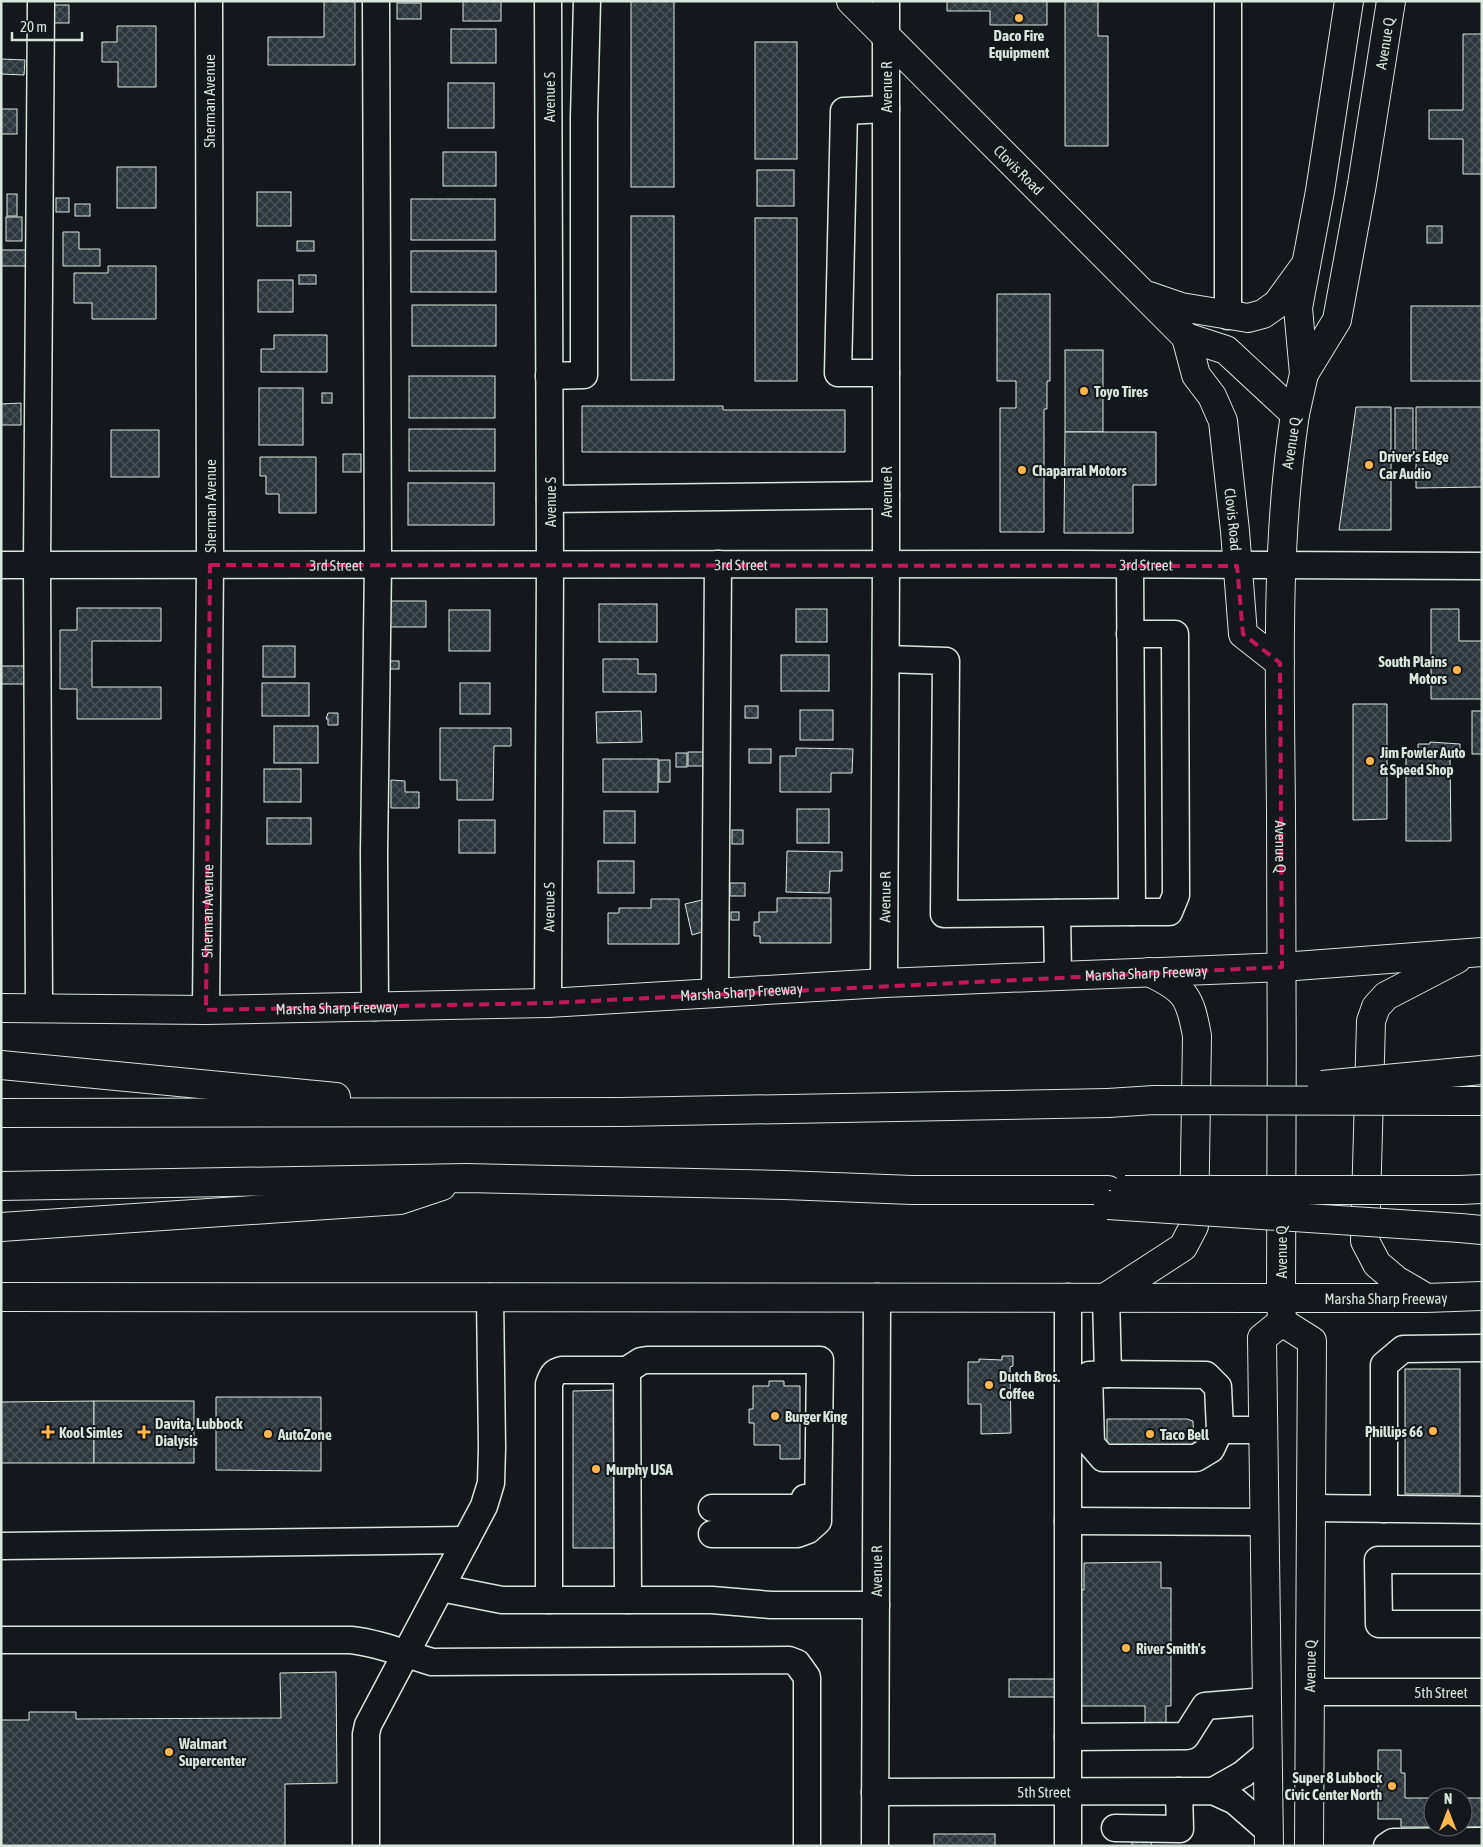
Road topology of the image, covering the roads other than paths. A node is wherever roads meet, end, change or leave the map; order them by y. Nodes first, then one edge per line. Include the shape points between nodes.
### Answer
1 (41, 1) edge
2 (209, 1) edge
3 (376, 1) edge
4 (548, 1) edge
5 (586, 1) edge
6 (851, 1) edge
7 (886, 1) edge
8 (1228, 1) edge
9 (1349, 1) edge
10 (1391, 1) edge
11 (886, 36) junction
12 (886, 109) junction
13 (1306, 264) junction
14 (1142, 294) junction
15 (1228, 316) junction
16 (1186, 337) junction
17 (886, 373) junction
18 (1304, 374) junction
19 (549, 376) junction
20 (1295, 414) junction
21 (886, 495) junction
22 (550, 499) junction
23 (550, 564) junction
24 (718, 564) junction
25 (886, 564) junction
26 (1, 565) edge
27 (37, 565) junction
28 (210, 565) junction
29 (378, 565) junction
30 (1130, 565) junction
31 (1237, 566) junction
32 (1280, 566) junction
33 (1482, 566) edge
34 (1130, 634) junction
35 (886, 660) junction
36 (1280, 663) junction
37 (1132, 912) junction
38 (1057, 913) junction
39 (1474, 953) edge
40 (1282, 967) junction
41 (1149, 972) junction
42 (1058, 975) junction
43 (884, 983) junction
44 (715, 993) junction
45 (548, 1003) junction
46 (376, 1007) junction
47 (1, 1008) edge
48 (39, 1008) junction
49 (206, 1010) junction
50 (1, 1065) edge
51 (1471, 1071) edge
52 (1154, 1100) junction
53 (1471, 1101) edge
54 (495, 1112) junction
55 (1, 1113) edge
56 (466, 1178) junction
57 (1, 1186) edge
58 (1471, 1190) edge
59 (1108, 1198) junction
60 (1, 1227) edge
61 (1471, 1229) edge
62 (1482, 1296) edge
63 (1, 1297) edge
64 (490, 1297) junction
65 (878, 1297) junction
66 (1068, 1297) junction
67 (1106, 1297) junction
68 (1426, 1298) junction
69 (1282, 1310) junction
70 (1482, 1348) edge
71 (793, 1360) junction
72 (627, 1370) junction
73 (1099, 1375) junction
74 (1220, 1430) junction
75 (1262, 1430) junction
76 (1312, 1508) junction
77 (1384, 1509) junction
78 (1482, 1510) edge
79 (1068, 1522) junction
80 (1263, 1522) junction
81 (466, 1540) junction
82 (1, 1546) edge
83 (1482, 1560) edge
84 (441, 1588) junction
85 (549, 1600) junction
86 (628, 1600) junction
87 (876, 1605) junction
88 (1482, 1624) edge
89 (1, 1640) edge
90 (404, 1654) junction
91 (1310, 1692) junction
92 (1482, 1692) edge
93 (1266, 1700) junction
94 (1068, 1737) junction
95 (1267, 1754) junction
96 (1068, 1791) junction
97 (1115, 1791) junction
98 (1179, 1791) junction
99 (1213, 1791) junction
100 (875, 1792) junction
101 (1115, 1837) edge
102 (1181, 1837) edge
103 (1268, 1838) edge
104 (1482, 1842) edge
105 (366, 1846) edge
106 (807, 1846) edge
107 (875, 1846) edge
108 (1068, 1846) edge
109 (1309, 1846) edge
110 (1387, 1846) edge

1 - 27 street
2 - 28 street, Sherman Avenue
3 - 29 street
4 - 19 street, Avenue S
5 - 19 street via 584,375
6 - 11 main road, Clovis Road
7 - 11 street, Avenue R
8 - 15 street
9 - 13 main road, Avenue Q
10 - 18 main road, Avenue Q via 1337,320
11 - 12 street, Avenue R
11 - 14 main road, Clovis Road
12 - 17 street, Avenue R
12 - 17 street via 844,111 838,373
13 - 15 main road via 1277,304 1263,314 1248,318
13 - 18 main road, Avenue Q via 1298,308
14 - 15 main road via 1181,307
14 - 16 main road, Clovis Road
16 - 20 main road, Clovis Road via 1226,350
16 - 31 main road, Clovis Road via 1196,374 1212,396 1223,421
17 - 21 street, Avenue R
18 - 20 main road, Avenue Q
19 - 22 street, Avenue S
20 - 32 main road, Avenue Q via 1287,465
21 - 22 street
21 - 25 street, Avenue R
22 - 23 street, Avenue S
23 - 24 street, 3rd Street
23 - 29 street, 3rd Street
23 - 45 street, Avenue S
24 - 25 street, 3rd Street
24 - 44 street
25 - 30 street, 3rd Street
25 - 35 street, Avenue R
26 - 27 street, 3rd Street
27 - 28 street, 3rd Street
27 - 48 street
28 - 29 street, 3rd Street
28 - 49 street, Sherman Avenue
29 - 46 street via 374,854
30 - 31 street, 3rd Street
30 - 34 street
31 - 32 street, 3rd Street
31 - 36 main road, Clovis Road via 1243,634
32 - 33 street, 3rd Street
32 - 36 main road, Avenue Q
34 - 37 street
34 - 37 street via 1176,634 1176,895 1169,912
35 - 38 street via 946,661 944,914
35 - 43 street, Avenue R
36 - 40 main road, Avenue Q
37 - 38 street
38 - 42 street
39 - 40 main road, Marsha Sharp Freeway
39 - 68 main road via 1386,996 1371,1021 1365,1241 1377,1264
40 - 41 main road, Marsha Sharp Freeway
40 - 69 main road, Avenue Q
41 - 42 main road, Marsha Sharp Freeway
41 - 67 main road via 1172,983 1186,996 1194,1016 1197,1036 1194,1226 1183,1247
42 - 43 main road, Marsha Sharp Freeway
43 - 44 main road, Marsha Sharp Freeway
44 - 45 main road, Marsha Sharp Freeway
45 - 46 main road, Marsha Sharp Freeway
46 - 49 main road, Marsha Sharp Freeway
47 - 48 main road, Marsha Sharp Freeway
48 - 49 main road, Marsha Sharp Freeway
50 - 54 main road
51 - 52 main road, bridge
52 - 53 main road, bridge
52 - 54 main road, bridge
54 - 55 main road
56 - 57 main road
56 - 59 main road via 784,1185
56 - 60 main road via 400,1200
58 - 59 main road, bridge
59 - 61 main road, bridge
62 - 68 main road, Marsha Sharp Freeway
63 - 64 main road, Marsha Sharp Freeway
64 - 65 main road, Marsha Sharp Freeway
64 - 81 street via 491,1483 484,1506
65 - 66 main road, Marsha Sharp Freeway
65 - 87 street, Avenue R
66 - 67 main road, Marsha Sharp Freeway
66 - 79 street
67 - 69 main road, Marsha Sharp Freeway
67 - 73 street
68 - 69 main road, Marsha Sharp Freeway
69 - 75 main road via 1262,1338
69 - 76 main road, Avenue Q via 1312,1341
70 - 77 street via 1403,1349 1384,1365
71 - 71 street via 820,1360 818,1521 797,1534 712,1522 802,1505 805,1498 806,1374 804,1368
71 - 72 street via 647,1360
72 - 85 street via 562,1370 552,1375 549,1384
72 - 86 street
73 - 74 street via 1206,1375 1218,1388
73 - 74 street via 1091,1444 1103,1458 1196,1458 1211,1449
74 - 75 street
75 - 80 main road
76 - 77 street
76 - 91 main road, Avenue Q
77 - 78 street
79 - 80 street
79 - 94 street
80 - 93 main road
81 - 82 street
81 - 84 street
83 - 88 street via 1378,1560 1379,1624
84 - 85 street via 502,1600
84 - 90 street
85 - 86 street
86 - 87 street
87 - 100 street, Avenue R
89 - 90 street via 351,1640 378,1644
90 - 105 street via 366,1734
90 - 106 street via 432,1662 790,1660 797,1663 806,1677
91 - 92 street, 5th Street
91 - 109 main road, Avenue Q
93 - 94 street via 1206,1706 1186,1736
93 - 95 main road
94 - 96 street
95 - 99 street, 5th Street via 1244,1774
95 - 103 main road
96 - 97 street, 5th Street
96 - 100 street, 5th Street
96 - 108 street
97 - 98 street, 5th Street
97 - 101 street
98 - 99 street, 5th Street
98 - 102 street
99 - 103 street, 5th Street via 1235,1801
100 - 107 street, Avenue R
101 - 102 street
104 - 110 street via 1393,1842

